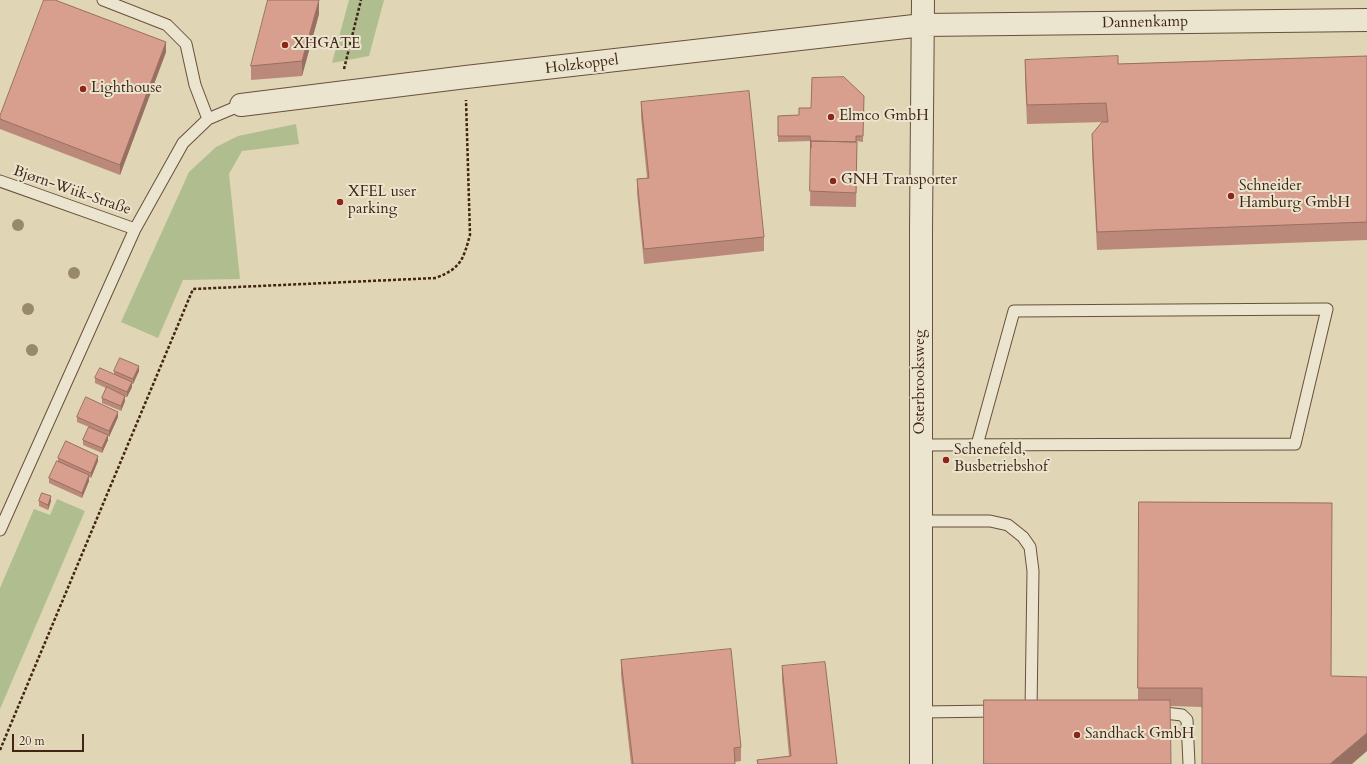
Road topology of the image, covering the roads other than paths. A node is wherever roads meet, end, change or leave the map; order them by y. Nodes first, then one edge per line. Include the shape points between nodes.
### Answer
1 (103, 0) edge
2 (923, 0) edge
3 (1367, 20) edge
4 (923, 25) junction
5 (241, 105) joint
6 (208, 119) junction
7 (0, 181) edge
8 (135, 229) junction
9 (921, 445) junction
10 (977, 445) junction
11 (921, 521) junction
12 (0, 530) edge
13 (1031, 711) junction
14 (1047, 711) edge
15 (1142, 711) edge
16 (921, 712) junction
17 (921, 764) edge
18 (1189, 764) edge

1 - 6 lane via 167,25 186,44 195,85
2 - 4 street, Osterbrooksweg
3 - 4 street, Dannenkamp
4 - 5 street, Holzkoppel
4 - 9 street, Osterbrooksweg
5 - 6 lane
6 - 8 lane via 183,143
7 - 8 lane, Bjørn-Wiik-Straße
8 - 12 lane
9 - 10 lane
9 - 11 street, Osterbrooksweg
10 - 10 lane via 1295,444 1327,309 1014,311
11 - 13 lane via 990,521 1008,525 1023,537 1030,547 1033,571
11 - 16 street, Osterbrooksweg
13 - 14 lane
13 - 16 lane
15 - 18 lane via 1182,715 1187,720
16 - 17 street, Osterbrooksweg

